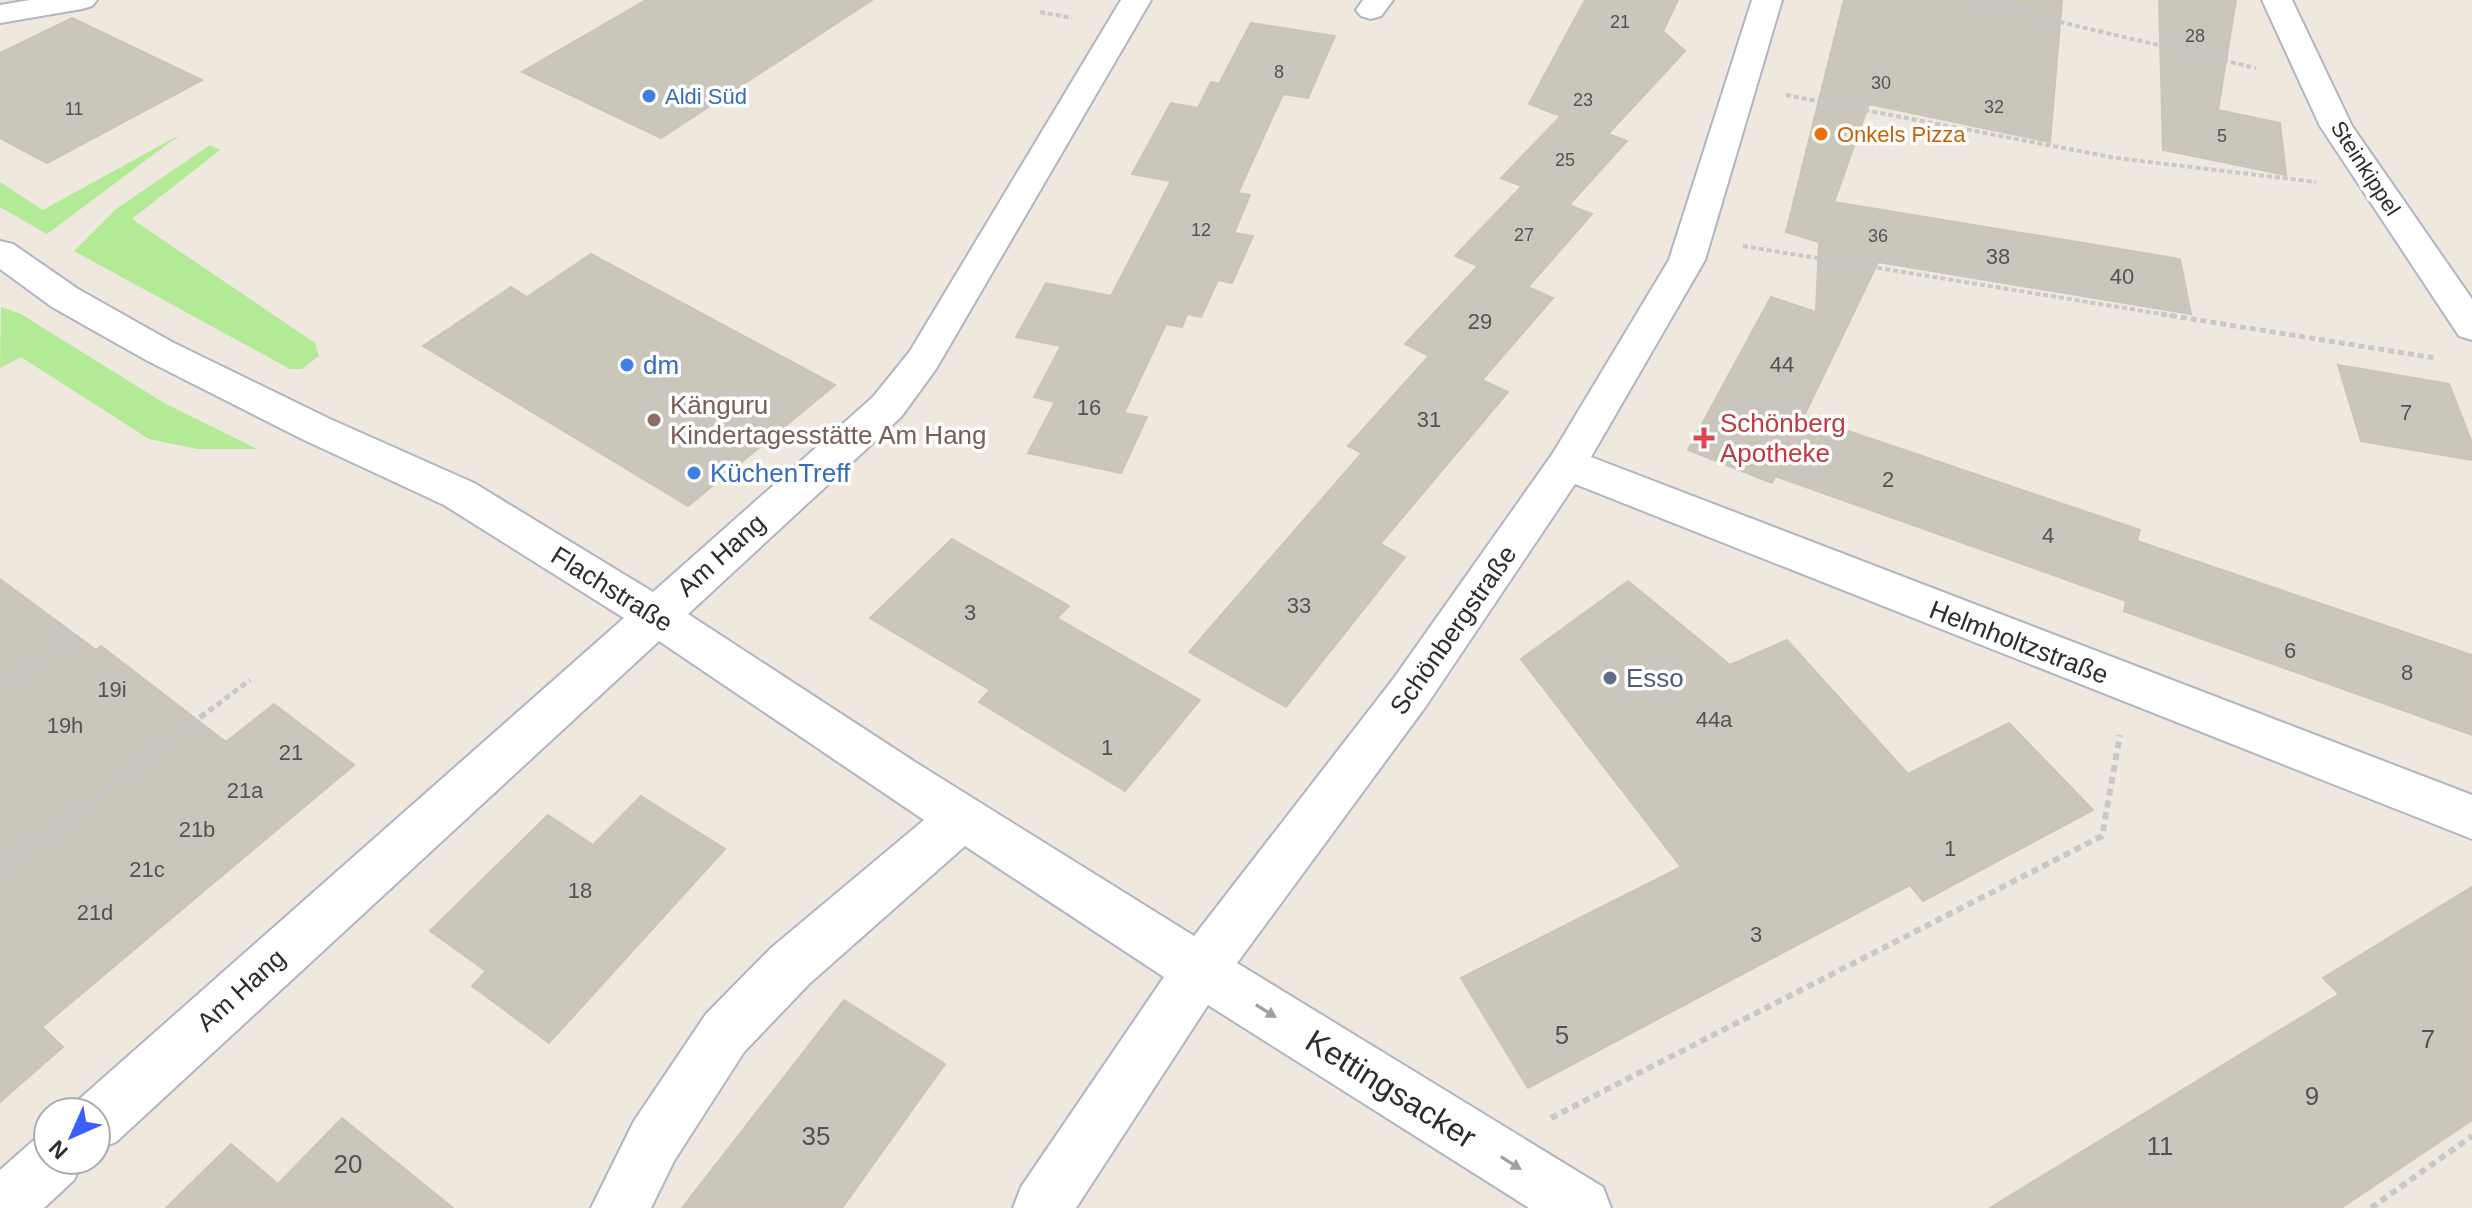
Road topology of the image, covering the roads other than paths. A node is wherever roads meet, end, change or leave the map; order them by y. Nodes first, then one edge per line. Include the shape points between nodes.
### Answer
1 (82, 0) edge
2 (1136, 0) edge
3 (1767, 0) edge
4 (2277, 0) edge
5 (0, 14) edge
6 (0, 252) edge
7 (2472, 327) edge
8 (1567, 464) junction
9 (655, 615) junction
10 (963, 817) junction
11 (2472, 817) edge
12 (1200, 970) junction
13 (112, 1107) edge
14 (36, 1176) edge
15 (1, 1208) edge
16 (620, 1208) edge
17 (1042, 1208) edge
18 (1582, 1208) edge

1 - 5 street
2 - 9 street, Am Hang via 923,360 887,407
3 - 8 street, Schönbergstraße via 1687,260
4 - 7 street, Steinkippel via 2336,126
6 - 9 street, Flachstraße via 65,298 159,351 459,494
8 - 11 street, Helmholtzstraße
8 - 12 street, Schönbergstraße via 1410,692
9 - 10 street, Flachstraße
9 - 13 street, Am Hang
10 - 12 street, Flachstraße
10 - 16 street via 790,966 725,1033 654,1141
12 - 17 street, Schönbergstraße
12 -> 18 street, Kettingsacker
14 - 15 street

